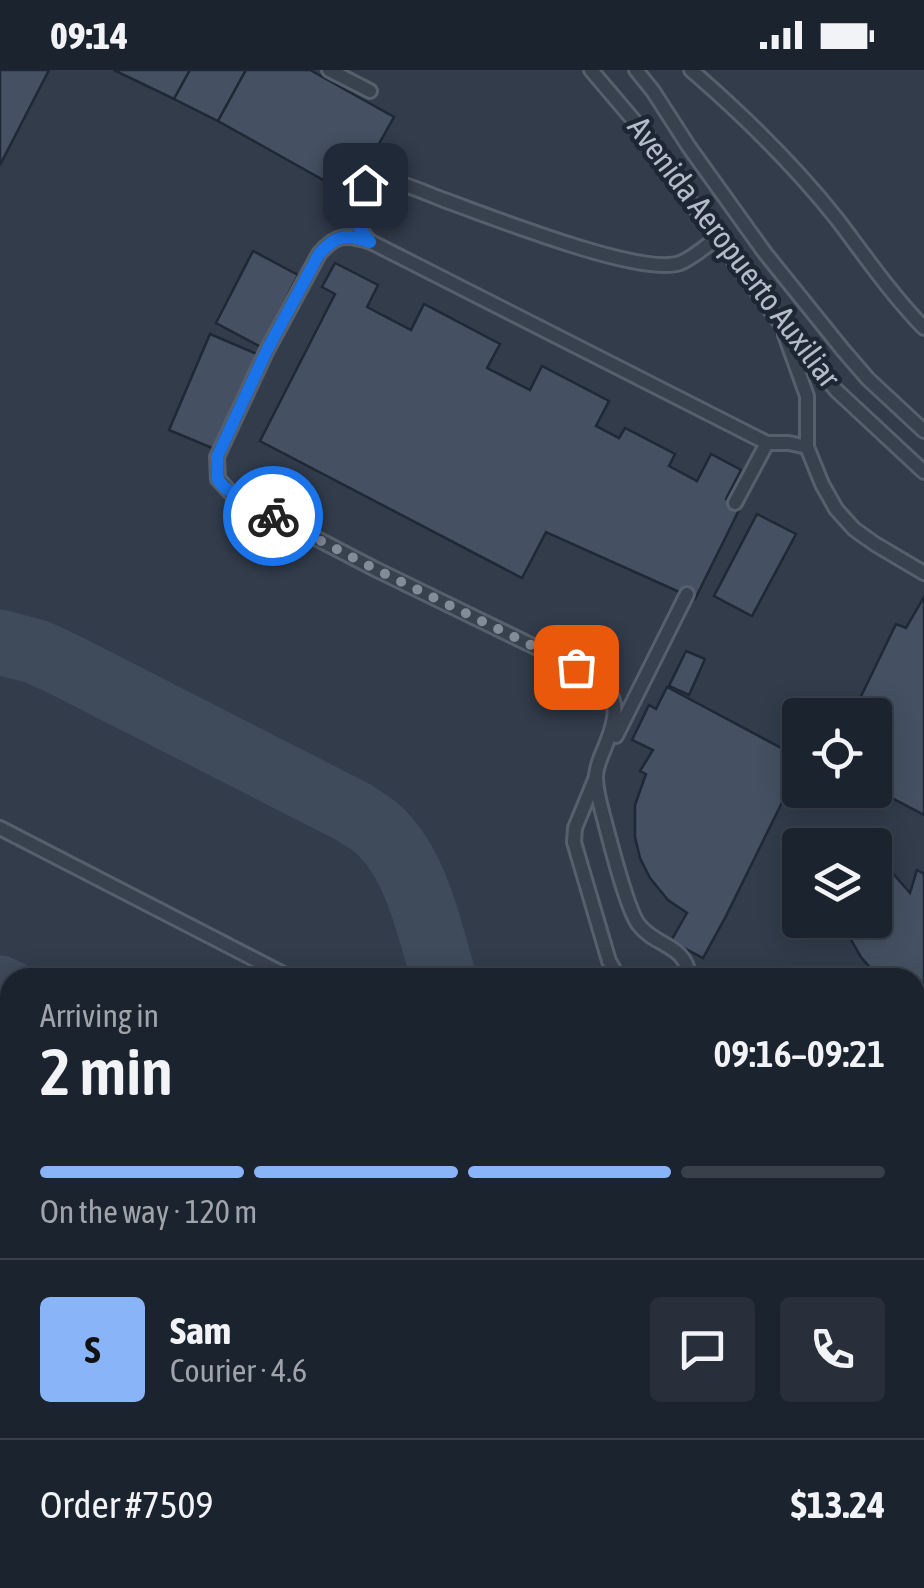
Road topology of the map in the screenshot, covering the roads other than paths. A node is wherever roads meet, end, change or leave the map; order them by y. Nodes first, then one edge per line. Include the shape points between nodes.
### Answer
1 (330, 70) edge
2 (590, 70) edge
3 (636, 70) edge
4 (691, 70) edge
5 (370, 91) dead end
6 (718, 237) junction
7 (370, 242) junction
8 (780, 323) junction
9 (924, 328) edge
10 (924, 431) edge
11 (768, 443) junction
12 (807, 447) junction
13 (924, 472) edge
14 (736, 503) dead end
15 (924, 573) edge
16 (687, 594) dead end
17 (596, 776) junction
18 (0, 828) edge
19 (272, 968) edge
20 (613, 968) edge
21 (688, 968) edge

1 - 5 lane
2 - 6 lane, Avenida Aeropuerto Auxiliar via 653,143
3 - 10 lane, Avenida Aeropuerto Auxiliar via 765,253 868,379
4 - 9 lane via 801,177
6 - 7 lane via 679,263 628,261 376,181 365,185 354,214
6 - 8 lane, Avenida Aeropuerto Auxiliar
7 - 11 lane
7 - 17 lane via 339,237 319,254 217,457 218,480 233,495 601,682 612,694 615,715
8 - 12 lane via 807,396
8 - 13 lane, Avenida Aeropuerto Auxiliar via 836,390
11 - 12 lane
11 - 14 lane
12 - 15 lane via 822,484 854,529
16 - 17 lane
17 - 20 lane via 574,842
17 - 21 lane via 635,922 680,954
18 - 19 lane

